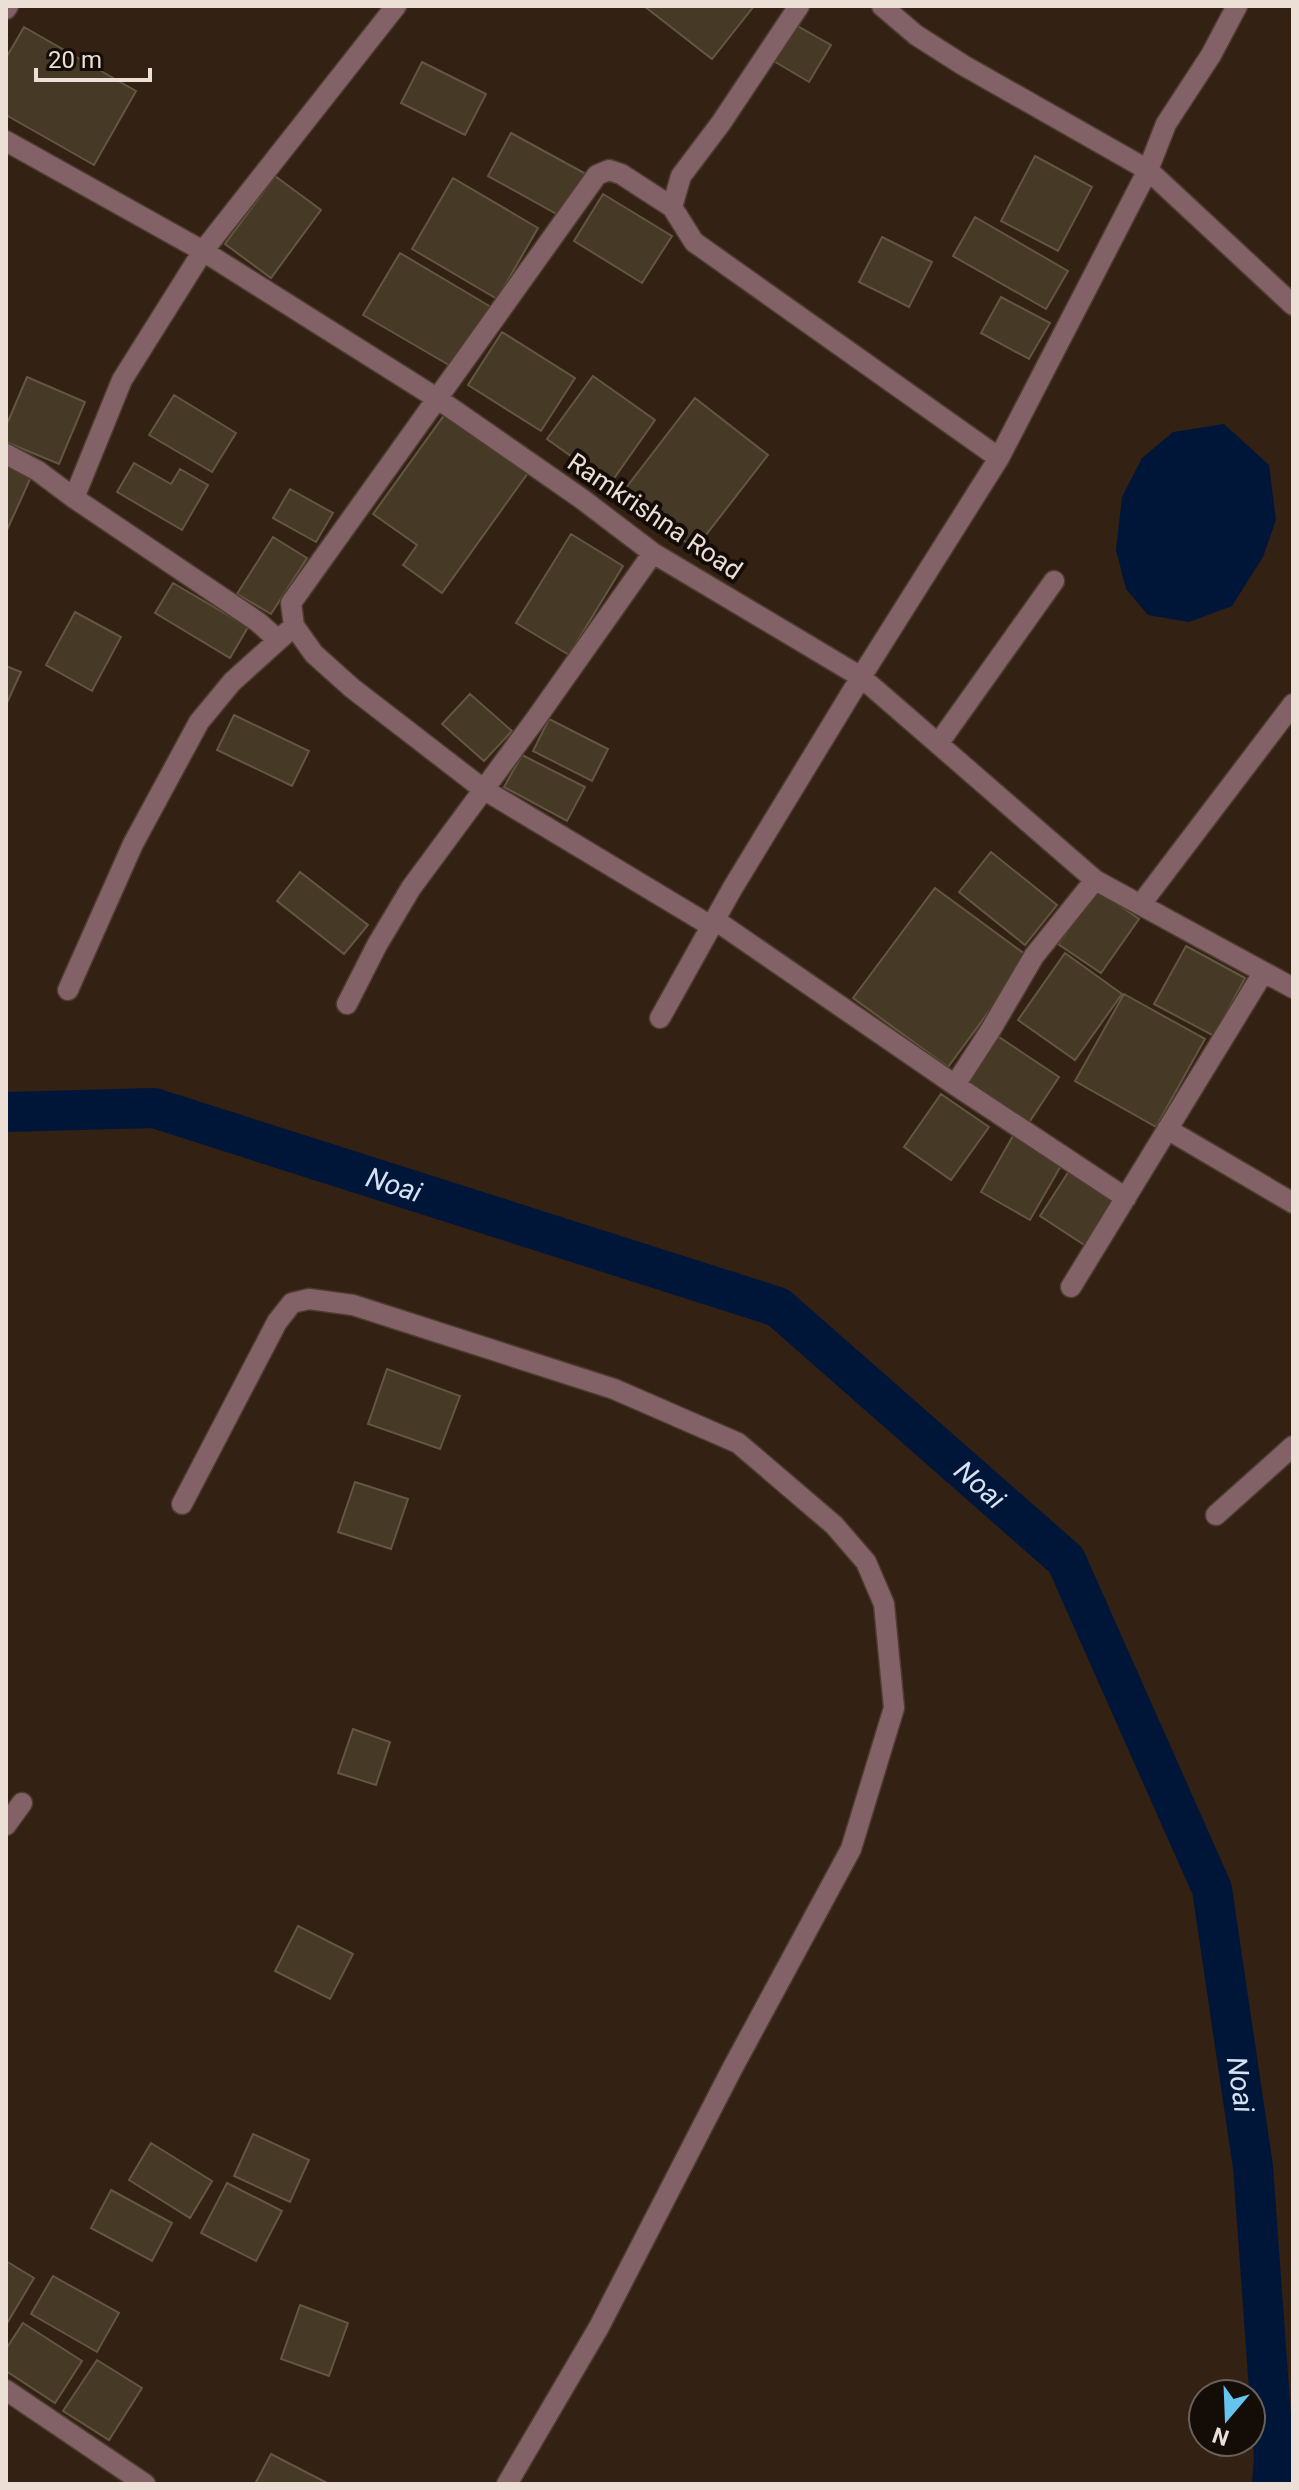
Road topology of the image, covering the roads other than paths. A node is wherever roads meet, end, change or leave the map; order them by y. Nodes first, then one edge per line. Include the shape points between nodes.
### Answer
1 (799, 6) edge
2 (882, 6) edge
3 (1237, 6) edge
4 (394, 7) edge
5 (6, 141) edge
6 (1148, 170) junction
7 (672, 207) junction
8 (203, 251) junction
9 (1293, 305) edge
10 (438, 399) junction
11 (6, 454) edge
12 (999, 458) junction
13 (74, 498) junction
14 (653, 553) junction
15 (1054, 581) dead end
16 (294, 626) junction
17 (278, 640) junction
18 (861, 677) junction
19 (1293, 704) edge
20 (938, 744) junction
21 (483, 789) junction
22 (1095, 880) junction
23 (1141, 904) junction
24 (713, 923) junction
25 (1263, 973) junction
26 (1293, 988) edge
27 (68, 990) dead end
28 (347, 1004) dead end
29 (660, 1018) dead end
30 (955, 1085) junction
31 (1167, 1129) junction
32 (1126, 1198) junction
33 (1293, 1203) edge
34 (1071, 1287) dead end
35 (1293, 1446) edge
36 (1285, 1466) edge
37 (182, 1504) dead end
38 (1216, 1515) dead end
39 (22, 1803) dead end
40 (6, 1825) edge
41 (6, 2390) edge
42 (145, 2484) edge
43 (507, 2484) edge

1 - 7 street via 681,176
2 - 6 street via 963,65
3 - 6 street via 1166,124
4 - 8 street
5 - 8 street, Ramkrishna Road
6 - 9 street
6 - 12 street
7 - 10 street via 621,174 609,170 597,175
7 - 12 street via 694,242
8 - 10 street, Ramkrishna Road
8 - 13 street via 122,380
10 - 14 street, Ramkrishna Road
10 - 16 street via 291,603
11 - 13 street
12 - 18 street
13 - 17 street
14 - 18 street, Ramkrishna Road
14 - 21 street
15 - 20 street
16 - 17 street
16 - 21 street via 314,654 352,688
17 - 27 street via 199,722 133,844
18 - 20 street, Ramkrishna Road
18 - 24 street
19 - 23 street
20 - 22 street, Ramkrishna Road
21 - 24 street
21 - 28 street via 411,888
22 - 23 street, Ramkrishna Road
22 - 30 street via 1034,956
23 - 25 street, Ramkrishna Road
24 - 29 street
24 - 30 street
25 - 26 street, Ramkrishna Road
25 - 31 street
30 - 32 street
31 - 32 street
31 - 33 street
32 - 34 street
35 - 36 street
36 - 38 street
37 - 43 street via 277,1322 292,1303 309,1299 353,1305 614,1389 738,1443 834,1525 866,1562 884,1604 894,1708 851,1849 599,2327
39 - 40 street
41 - 42 street

